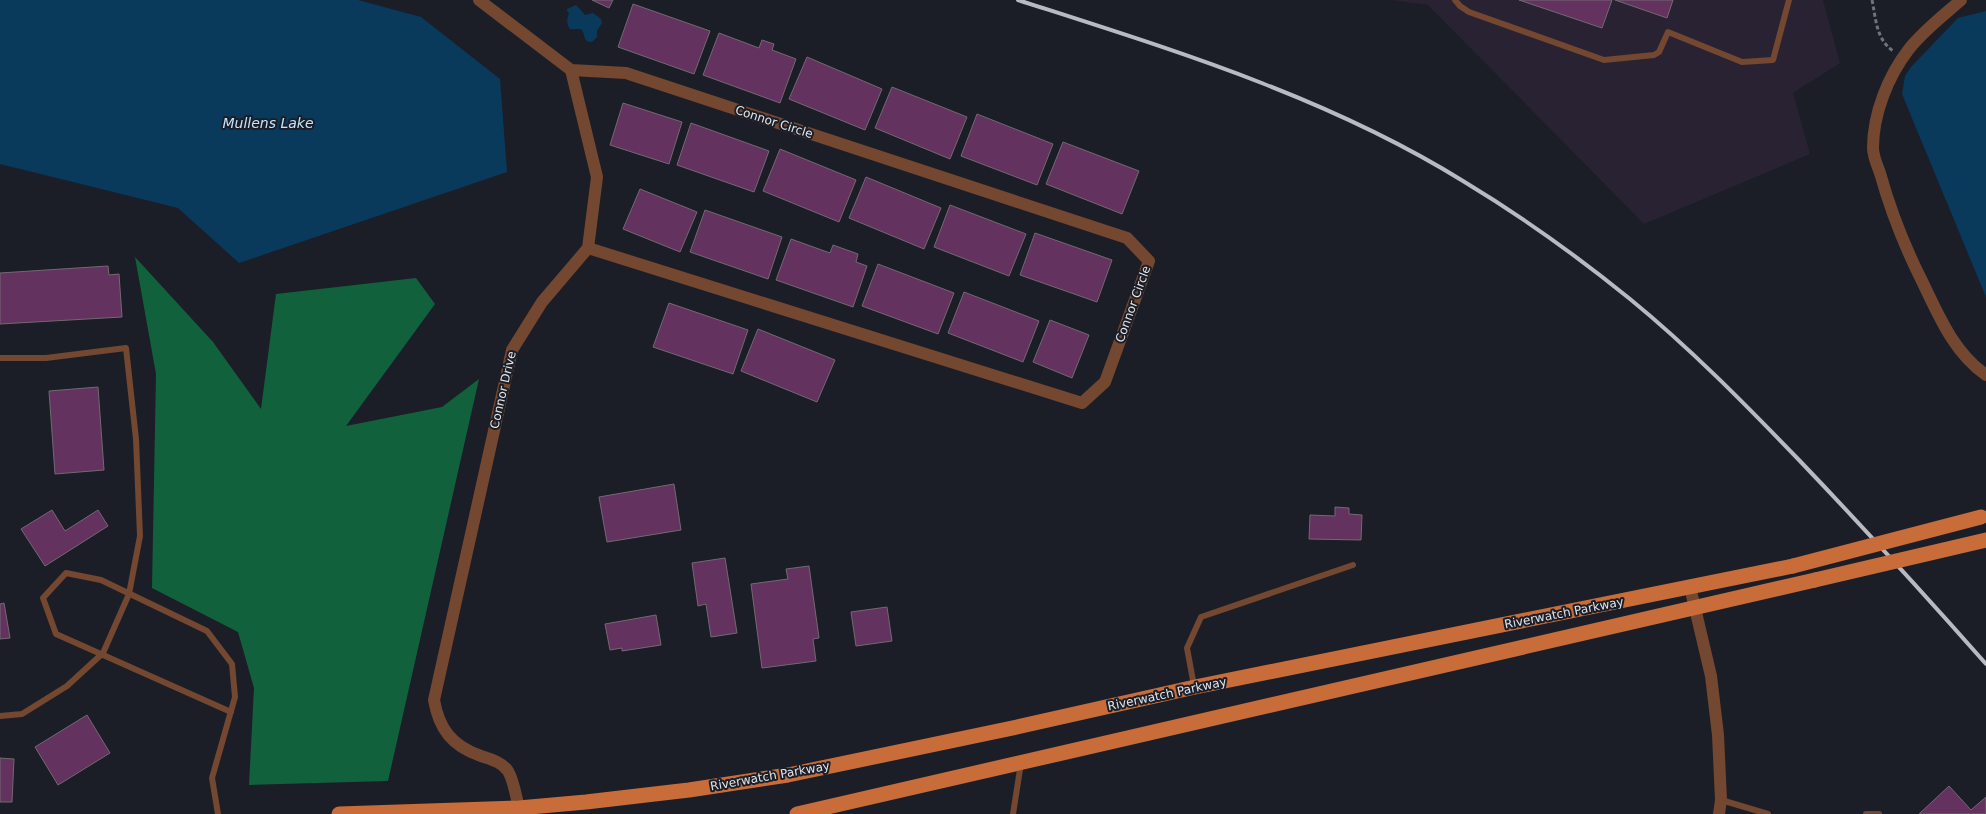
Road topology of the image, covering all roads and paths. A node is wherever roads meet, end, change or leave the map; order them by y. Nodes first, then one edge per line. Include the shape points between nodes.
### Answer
1 (479, 0) edge
2 (1455, 0) edge
3 (1788, 0) edge
4 (1872, 0) edge
5 (1961, 0) edge
6 (1903, 58) junction
7 (570, 70) junction
8 (588, 248) junction
9 (0, 358) edge
10 (1986, 375) edge
11 (1984, 517) edge
12 (1986, 540) edge
13 (1353, 565) dead end
14 (1690, 587) junction
15 (129, 594) junction
16 (1695, 608) junction
17 (103, 654) junction
18 (1195, 687) junction
19 (231, 712) junction
20 (0, 716) edge
21 (1021, 763) junction
22 (1721, 800) junction
23 (519, 808) junction
24 (218, 814) edge
25 (339, 814) edge
26 (797, 814) edge
27 (1012, 814) edge
28 (1719, 814) edge
29 (1768, 814) edge
30 (1866, 814) edge
31 (1879, 814) edge

1 - 7 street
2 - 3 lane via 1469,12 1604,60 1654,55 1659,52 1668,32 1742,62 1772,60
4 - 6 path via 1879,34 1887,46
5 - 6 street via 1931,26
6 - 10 street via 1890,79 1878,114 1872,149 1910,258 1944,326 1958,349
7 - 8 street via 597,177
7 - 8 street, Connor Circle via 626,73 1127,238 1149,262 1105,382 1082,403
8 - 23 street, Connor Drive via 542,302 512,350 434,700 437,718 446,733 460,746 495,760 507,770
9 - 15 lane via 46,358 126,348 136,439 140,536
11 - 14 main road, Riverwatch Parkway, bridge via 1793,566
12 - 16 main road, Riverwatch Parkway, bridge
13 - 18 lane via 1201,617 1187,648
14 - 16 street
14 - 18 main road, Riverwatch Parkway
15 - 17 lane
15 - 17 lane via 101,580 66,573 43,598 56,634
15 - 19 lane via 207,631 232,664 235,696
16 - 21 main road, Riverwatch Parkway
16 - 22 street via 1711,676
17 - 19 lane
17 - 20 lane via 67,686 22,714
18 - 23 main road, Riverwatch Parkway via 788,774 630,798
19 - 24 lane via 212,778
21 - 26 main road, Riverwatch Parkway
21 - 27 lane
22 - 28 street
22 - 29 lane
23 - 25 main road, Riverwatch Parkway
30 - 31 lane

